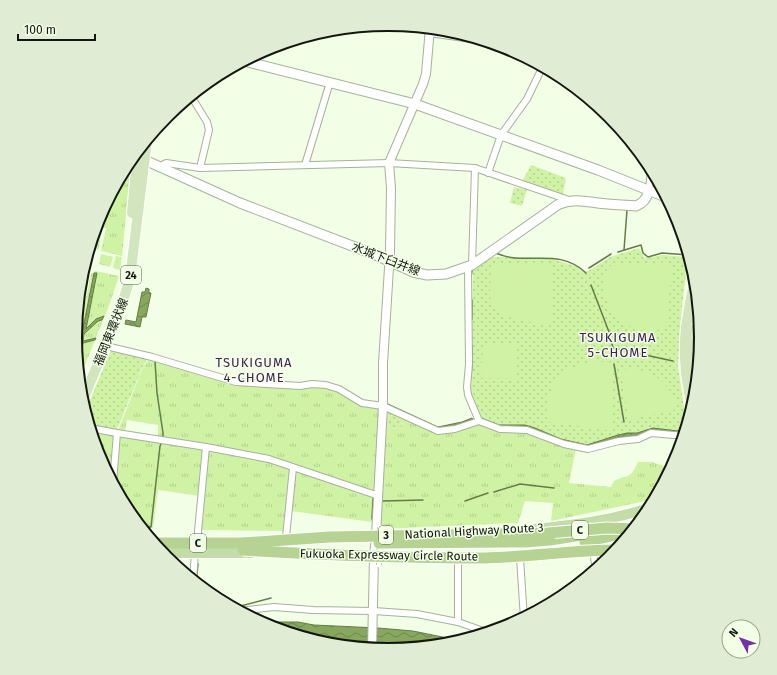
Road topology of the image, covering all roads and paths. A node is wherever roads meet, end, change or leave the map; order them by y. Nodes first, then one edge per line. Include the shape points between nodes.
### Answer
1 (430, 34) edge
2 (253, 63) edge
3 (540, 71) edge
4 (330, 82) junction
5 (194, 100) edge
6 (414, 104) junction
7 (501, 134) junction
8 (141, 157) edge
9 (138, 160) edge
10 (139, 160) edge
11 (389, 162) junction
12 (305, 165) junction
13 (159, 167) junction
14 (200, 168) junction
15 (475, 168) junction
16 (488, 173) junction
17 (650, 178) edge
18 (649, 191) junction
19 (659, 195) edge
20 (569, 200) junction
21 (389, 261) junction
22 (472, 265) junction
23 (692, 295) edge
24 (106, 346) junction
25 (694, 348) edge
26 (693, 370) edge
27 (85, 378) edge
28 (87, 390) edge
29 (690, 393) edge
30 (383, 406) junction
31 (479, 422) junction
32 (96, 429) edge
33 (117, 433) junction
34 (679, 435) edge
35 (206, 447) junction
36 (293, 468) junction
37 (114, 473) edge
38 (378, 495) junction
39 (642, 510) edge
40 (631, 526) edge
41 (628, 529) edge
42 (378, 531) junction
43 (624, 534) edge
44 (286, 537) junction
45 (156, 538) edge
46 (198, 539) junction
47 (161, 543) edge
48 (550, 543) junction
49 (613, 546) edge
50 (243, 547) junction
51 (168, 550) edge
52 (593, 550) junction
53 (608, 551) edge
54 (195, 552) junction
55 (171, 553) edge
56 (520, 558) junction
57 (458, 559) junction
58 (377, 561) junction
59 (595, 564) edge
60 (193, 574) edge
61 (249, 610) edge
62 (524, 612) edge
63 (374, 613) junction
64 (458, 622) junction
65 (480, 630) edge
66 (372, 643) edge

1 - 6 street via 426,74
2 - 4 main road
3 - 7 street via 527,99
4 - 6 main road
4 - 12 street
5 - 14 street via 209,130
6 - 7 main road
6 - 11 street
7 - 16 street
7 - 18 main road
8 - 13 main road, 水城下臼井線
9 - 27 main road, 24 via 124,277
10 - 24 main road, 福岡東環状線 / 24 via 131,273
11 - 12 street
11 - 15 street
11 - 21 street
12 - 14 street
13 - 14 street via 166,163
13 - 21 main road, 水城下臼井線
15 - 16 street
15 - 22 street
16 - 20 street
17 - 18 street
18 - 19 main road
18 - 20 main road, 水城下臼井線 via 647,198 636,206
20 - 22 main road, 水城下臼井線 via 550,208
21 - 22 main road, 水城下臼井線 via 413,272 435,275 452,273
21 - 30 street
22 - 31 street via 468,270 467,387
23 - 29 main road via 684,348
24 - 28 main road, 福岡東環状線 / 24
24 - 30 street via 236,382 326,385 339,389 362,403
25 - 26 main road
30 - 31 street via 438,432
30 - 38 street
31 - 34 street via 500,429 527,430 564,444 588,449 619,440 638,439 651,433
32 - 33 street
33 - 35 street
33 - 37 street
35 - 36 street via 269,459
35 - 46 street
36 - 38 street
36 - 44 street
38 - 42 street
39 - 42 highway, National Highway Route 3 / 3 via 556,527 489,532
40 - 48 highway
41 - 50 highway, Fukuoka Expressway Circle Route / C, bridge via 329,537
42 - 44 highway, National Highway Route 3 / 3
42 - 58 street
43 - 48 highway via 580,543
44 - 46 highway, National Highway Route 3 / 3
45 - 46 highway, National Highway Route 3 / 3
47 - 50 highway, Fukuoka Expressway Circle Route / C
48 - 50 highway, bridge via 481,549
49 - 52 highway, National Highway Route 3 / 3
50 - 51 highway, Fukuoka Expressway Circle Route / C
50 - 53 highway, Fukuoka Expressway Circle Route / C, bridge via 324,555 412,558 524,556
52 - 56 highway, National Highway Route 3 / 3
52 - 59 street
54 - 55 highway, National Highway Route 3 / 3
54 - 58 highway, National Highway Route 3 / 3
54 - 60 street
56 - 57 highway, National Highway Route 3 / 3
56 - 62 street
57 - 58 highway, National Highway Route 3 / 3
57 - 64 street
58 - 63 street
61 - 63 street via 274,607
63 - 64 street via 417,614
63 - 66 street
64 - 65 street

